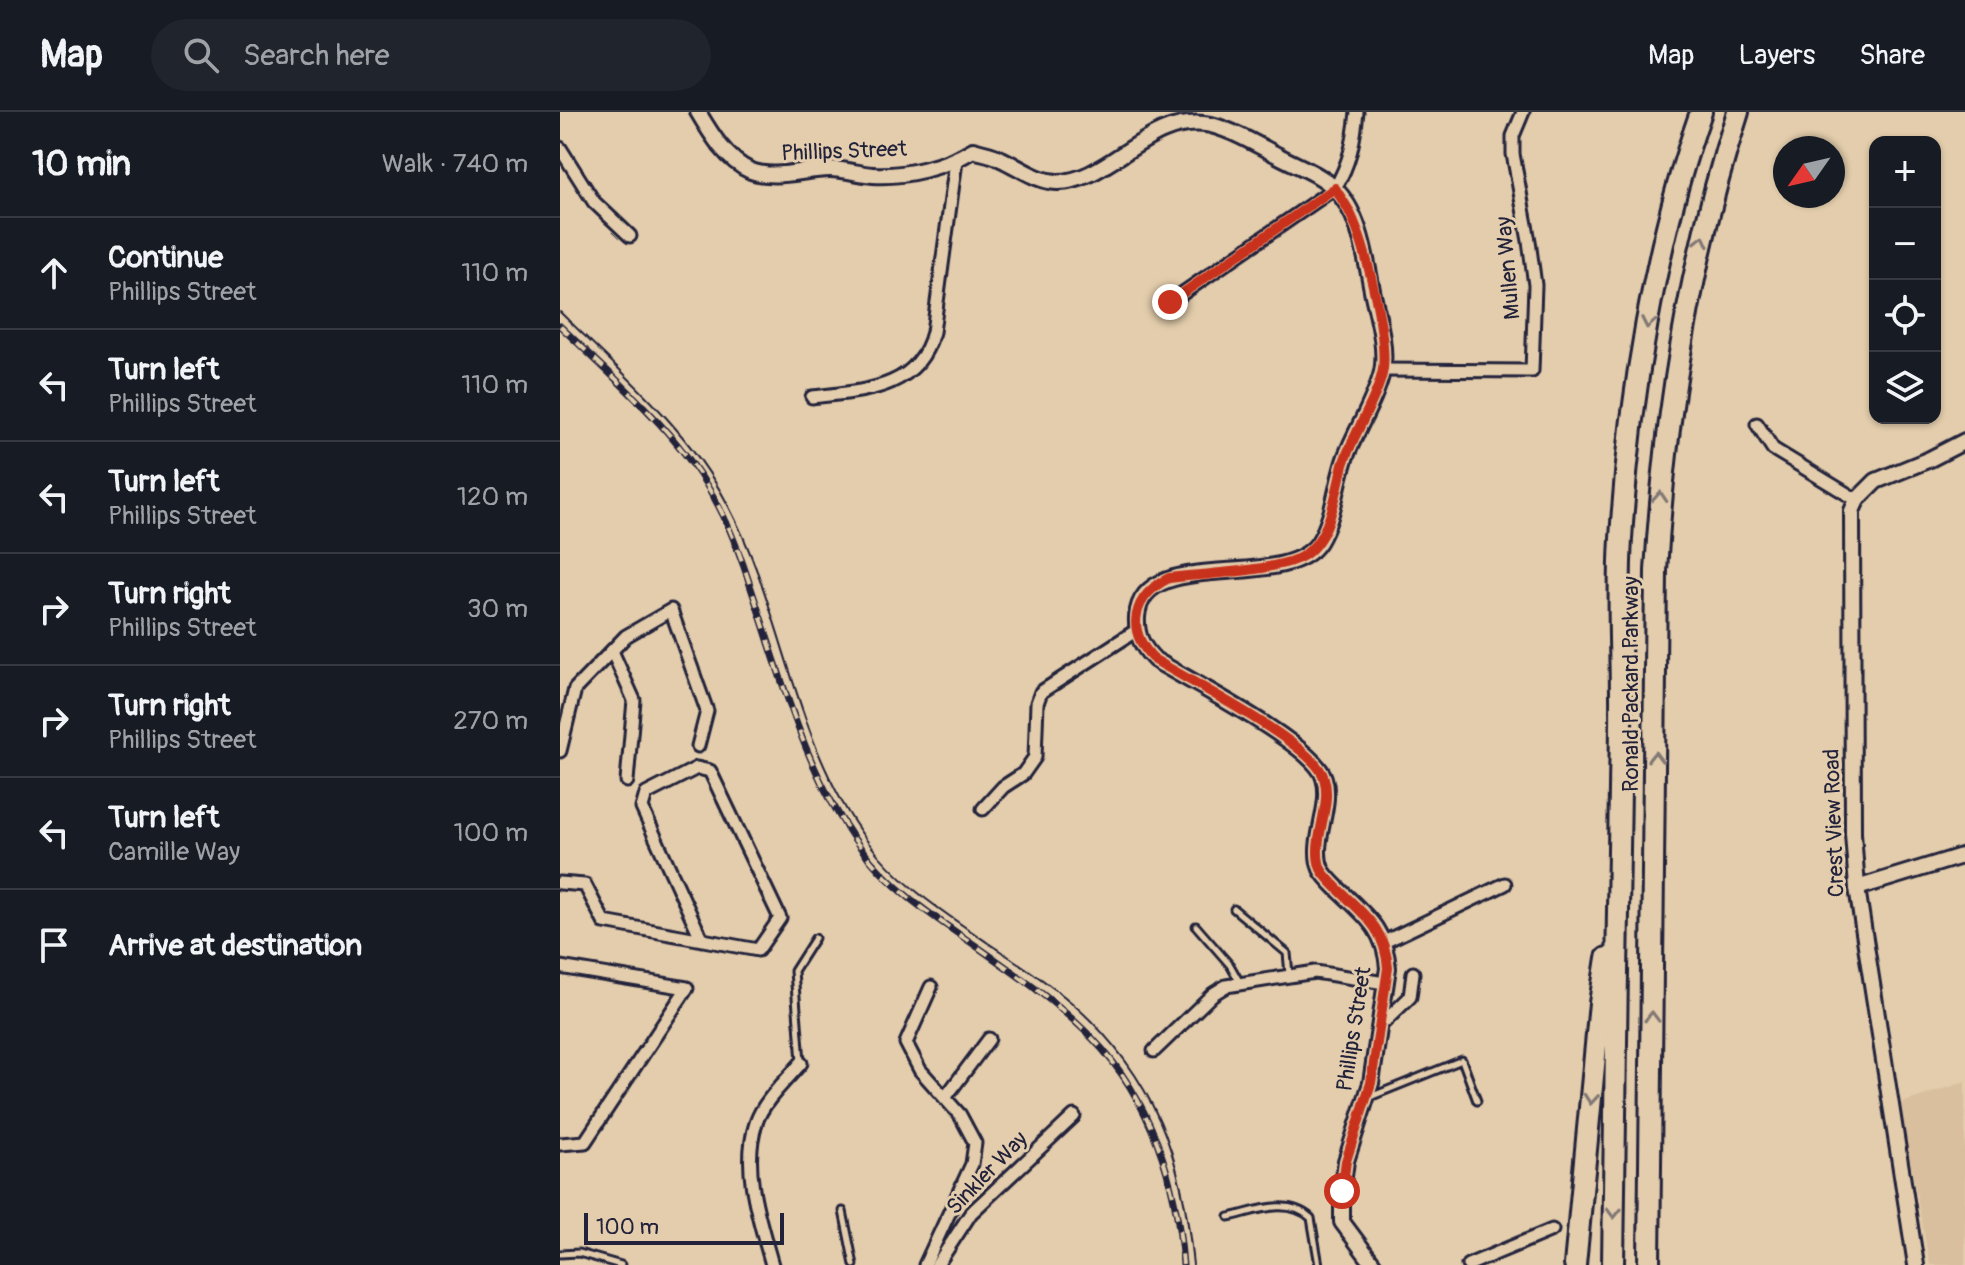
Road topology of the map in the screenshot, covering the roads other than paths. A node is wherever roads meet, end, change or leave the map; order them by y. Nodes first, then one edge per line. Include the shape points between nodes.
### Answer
1 (698, 112) edge
2 (1357, 112) edge
3 (1523, 112) edge
4 (1701, 112) edge
5 (1738, 112) edge
6 (560, 148) edge
7 (956, 161) junction
8 (1335, 188) junction
9 (630, 236) dead end
10 (1170, 302) dead end
11 (1383, 370) junction
12 (812, 397) dead end
13 (1757, 424) dead end
14 (1965, 441) edge
15 (1857, 500) junction
16 (1137, 630) junction
17 (612, 651) junction
18 (698, 746) dead end
19 (560, 751) edge
20 (627, 781) dead end
21 (983, 809) dead end
22 (1965, 855) edge
23 (560, 883) edge
24 (1618, 883) junction
25 (1505, 884) dead end
26 (1857, 888) junction
27 (1234, 909) dead end
28 (1196, 926) dead end
29 (815, 938) dead end
30 (702, 940) junction
31 (1384, 942) junction
32 (560, 967) edge
33 (1413, 973) dead end
34 (1289, 974) junction
35 (1239, 982) junction
36 (1385, 983) junction
37 (931, 987) dead end
38 (1378, 1029) junction
39 (989, 1039) dead end
40 (1154, 1051) dead end
41 (801, 1063) joint
42 (1651, 1095) junction
43 (945, 1098) junction
44 (1366, 1098) junction
45 (1477, 1101) dead end
46 (1074, 1116) dead end
47 (560, 1144) edge
48 (843, 1211) dead end
49 (1229, 1217) dead end
50 (1552, 1230) dead end
51 (560, 1254) edge
52 (621, 1265) edge
53 (772, 1265) edge
54 (854, 1265) edge
55 (925, 1265) edge
56 (937, 1265) edge
57 (1319, 1265) edge
58 (1374, 1265) edge
59 (1468, 1265) edge
60 (1575, 1265) edge
61 (1613, 1265) edge
62 (1649, 1265) edge
63 (1663, 1265) edge
64 (1916, 1265) edge

1 - 7 street, Phillips Street via 735,161 763,174 833,169 897,175
2 - 8 street via 1353,147
3 - 11 street, Mullen Way via 1513,136 1513,154 1535,285 1532,371
4 -> 24 highway, Ronald Packard Parkway via 1661,259 1630,428 1621,542
42 -> 5 highway, Ronald Packard Parkway via 1660,493 1692,286
6 - 9 street via 594,202
7 - 8 street, Phillips Street via 973,150 1036,177 1070,180 1164,128 1189,122 1211,124 1244,138
7 - 12 street via 933,332 925,351 904,375 877,389
8 - 10 street
8 - 11 street via 1361,241
11 - 16 street via 1345,458 1317,545 1283,564 1169,578 1141,600
13 - 15 street via 1773,449
14 - 15 street via 1876,481
15 - 26 street, Crest View Road via 1852,525
16 - 21 street via 1041,692 1035,757
16 - 31 street, Phillips Street via 1155,660 1284,737 1317,764 1326,789 1318,855 1322,869
17 - 18 street via 626,636 671,610 707,711
17 - 19 street via 575,689
17 - 20 street via 634,700
22 - 26 street
23 - 30 street via 585,885 604,922
24 -> 60 highway via 1600,1003
24 -> 61 highway, Ronald Packard Parkway
25 - 31 street
26 - 64 street, Crest View Road
27 - 34 lane via 1287,953
28 - 35 lane
29 - 41 lane via 794,971
30 - 30 street via 758,950 780,918 710,771 697,768 646,794 642,808
31 - 36 street, Phillips Street
32 - 47 street via 687,988 585,1142
33 - 38 street via 1410,997
34 - 35 street
34 - 36 street via 1315,972
35 - 40 street via 1213,994
36 - 38 street, Phillips Street
37 - 43 street via 906,1043 920,1070
38 - 44 street, Phillips Street
39 - 43 street
41 - 53 street via 756,1121 750,1158
42 - 62 highway, Ronald Packard Parkway
42 - 63 highway
43 - 55 street via 975,1143 972,1164
44 - 45 lane via 1462,1060
44 - 58 street, Phillips Street via 1346,1161 1342,1222
46 - 56 street, Sinkler Way via 971,1213
48 - 54 lane
49 - 57 lane via 1281,1206 1306,1214
50 - 59 street
51 - 52 lane via 579,1253

